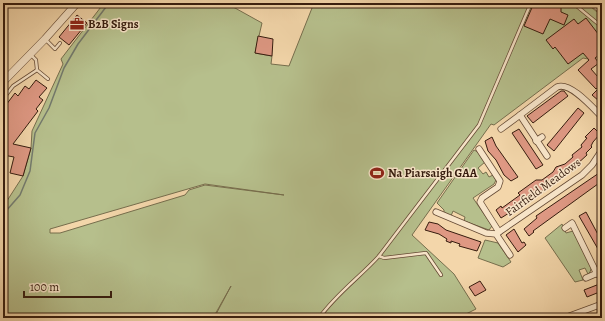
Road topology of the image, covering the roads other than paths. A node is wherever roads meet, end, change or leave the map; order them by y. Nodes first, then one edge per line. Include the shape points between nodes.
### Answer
1 (77, 3) edge
2 (531, 3) edge
3 (573, 3) edge
4 (593, 3) edge
5 (602, 10) edge
6 (602, 28) edge
7 (45, 39) junction
8 (60, 43) dead end
9 (30, 55) junction
10 (37, 70) junction
11 (48, 79) dead end
12 (3, 82) edge
13 (3, 99) edge
14 (520, 116) junction
15 (602, 117) edge
16 (501, 129) dead end
17 (542, 137) dead end
18 (536, 141) junction
19 (479, 149) dead end
20 (601, 153) edge
21 (547, 156) dead end
22 (5, 159) dead end
23 (3, 166) edge
24 (436, 212) dead end
25 (566, 228) dead end
26 (498, 233) junction
27 (510, 255) dead end
28 (379, 256) junction
29 (600, 272) edge
30 (441, 275) dead end
31 (586, 278) dead end
32 (602, 304) edge
33 (319, 318) edge
34 (564, 318) edge

1 - 7 street
2 - 28 lane via 479,125
3 - 6 lane
4 - 5 street
7 - 8 lane via 55,49
7 - 9 street
9 - 10 lane via 36,60
9 - 12 street
10 - 11 lane
10 - 13 lane via 13,86
14 - 15 street via 562,86 574,91
14 - 16 street
14 - 18 street, Fairfield Meadows
17 - 18 street
18 - 21 street, Fairfield Meadows
19 - 26 street via 487,167 500,183 480,202
20 - 26 street, Fairfield Meadows via 582,175
22 - 23 lane
24 - 26 street via 486,233
25 - 29 street via 572,223
26 - 27 street
28 - 30 lane via 384,258 426,253
28 - 33 lane via 343,290
29 - 31 street
32 - 34 street

